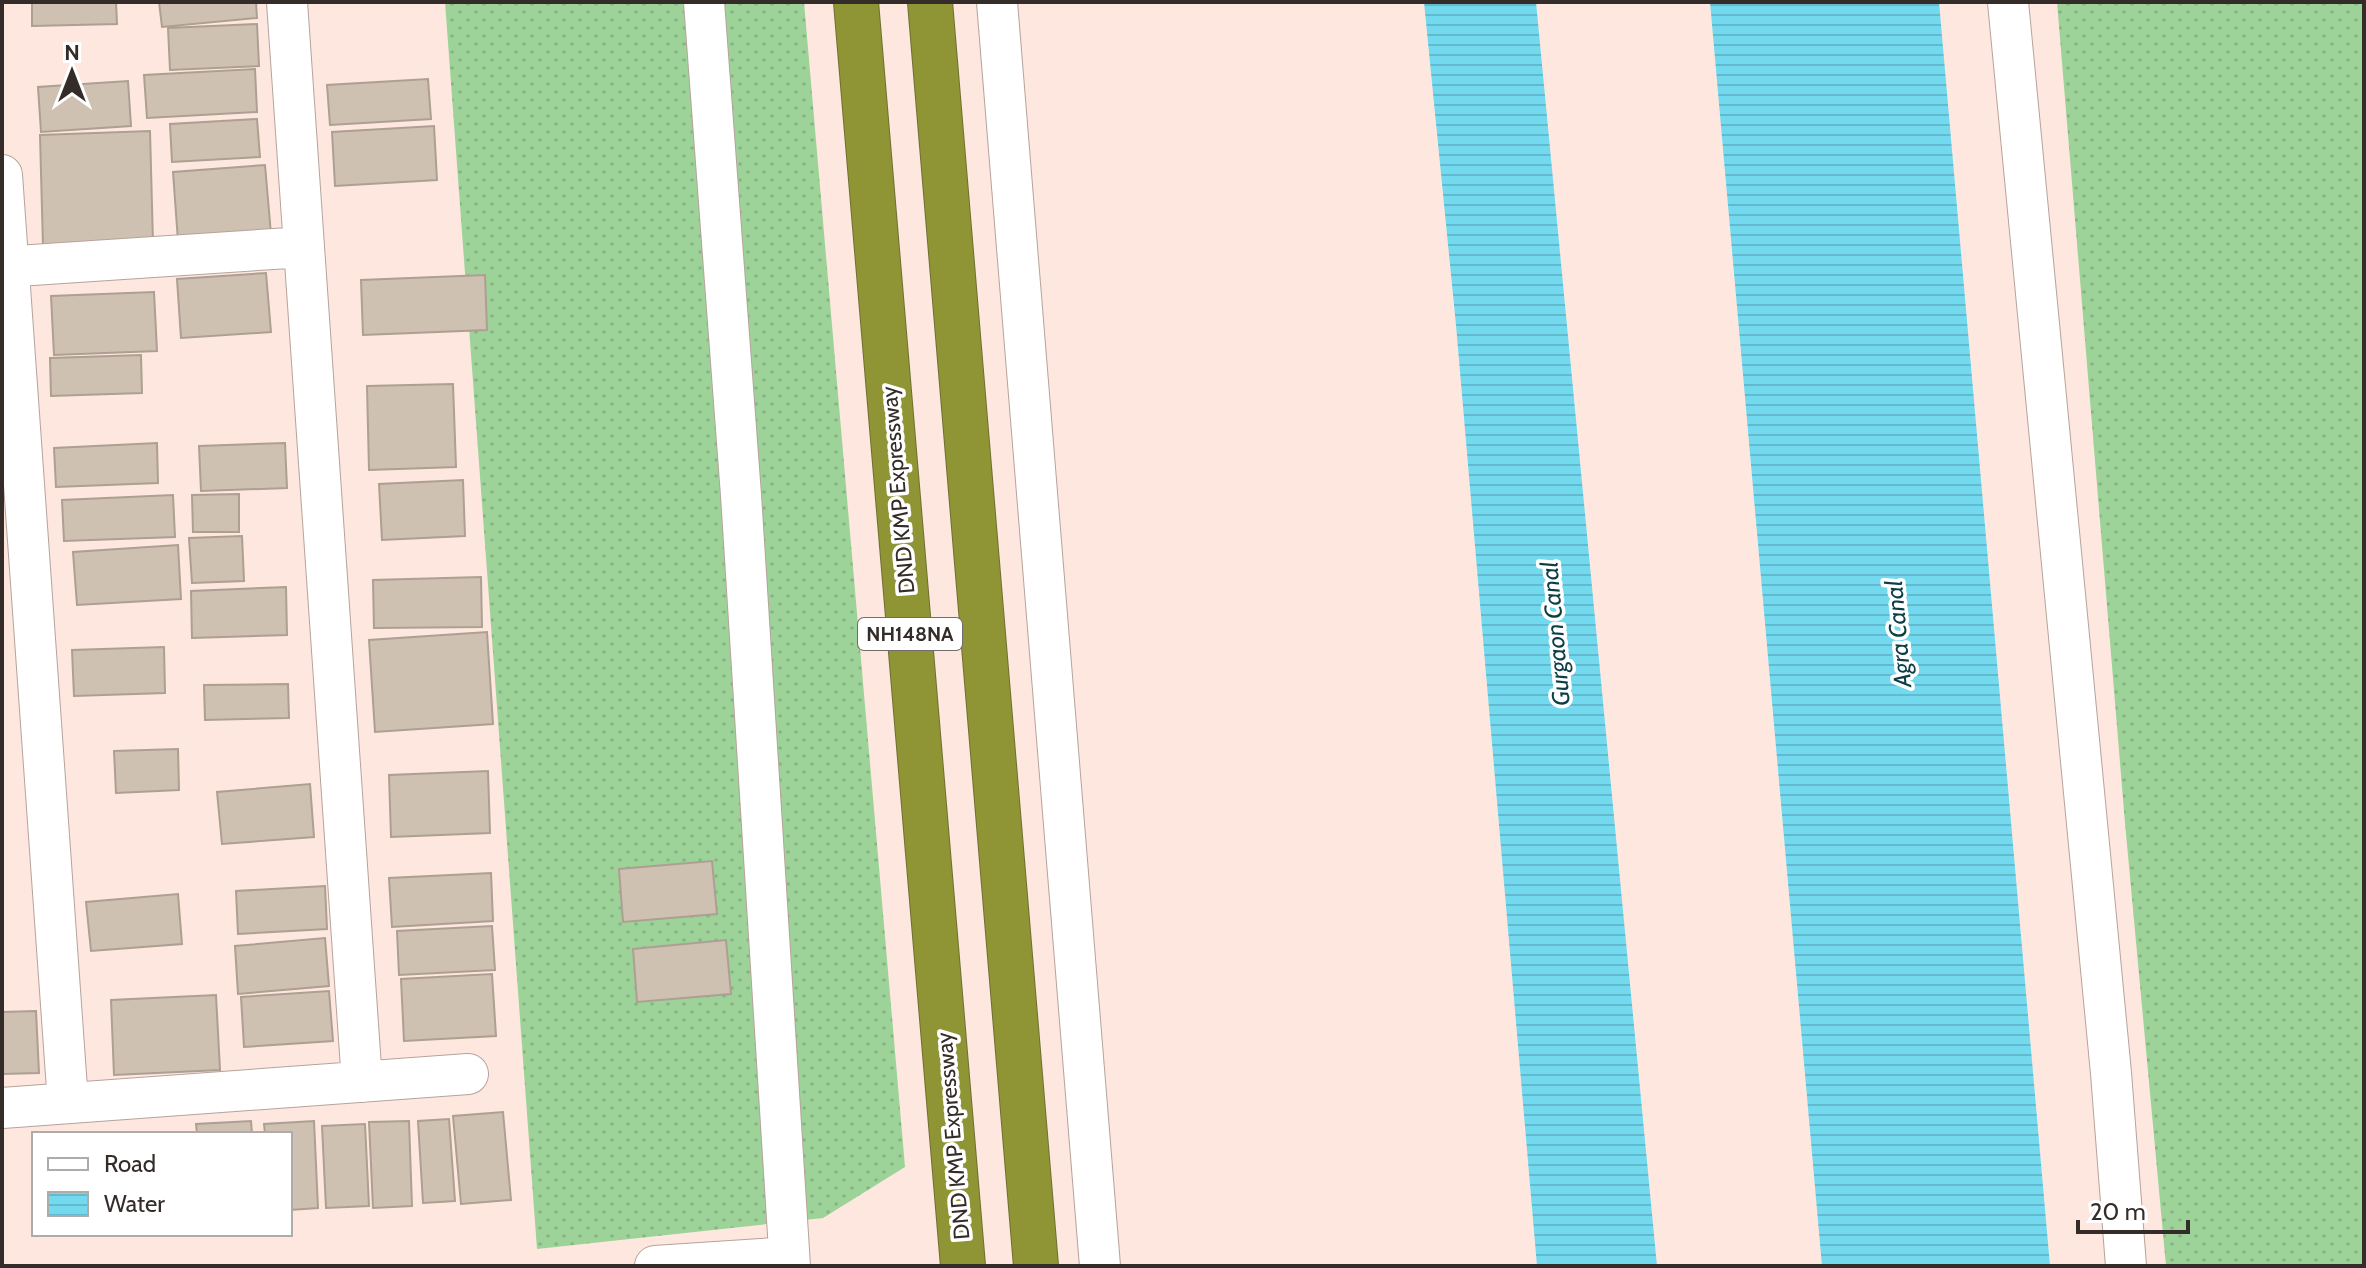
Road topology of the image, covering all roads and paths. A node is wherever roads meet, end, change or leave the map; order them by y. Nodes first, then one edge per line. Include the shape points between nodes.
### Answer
1 (287, 2) edge
2 (704, 2) edge
3 (856, 2) edge
4 (930, 2) edge
5 (997, 2) edge
6 (2008, 2) edge
7 (2, 175) edge
8 (304, 247) junction
9 (5, 267) edge
10 (468, 1074) dead end
11 (362, 1082) junction
12 (68, 1103) junction
13 (2, 1108) edge
14 (790, 1262) edge
15 (655, 1266) edge
16 (963, 1266) edge
17 (1036, 1266) edge
18 (1100, 1266) edge
19 (2126, 1266) edge

1 - 8 street
2 - 14 street
3 - 16 highway, DND KMP Expressway / NH148NA
4 - 17 highway, NH148NA
5 - 18 street
6 - 19 street
7 - 9 street
8 - 9 street
8 - 11 street
9 - 12 street
10 - 11 street
11 - 12 street
12 - 13 street
14 - 15 street

